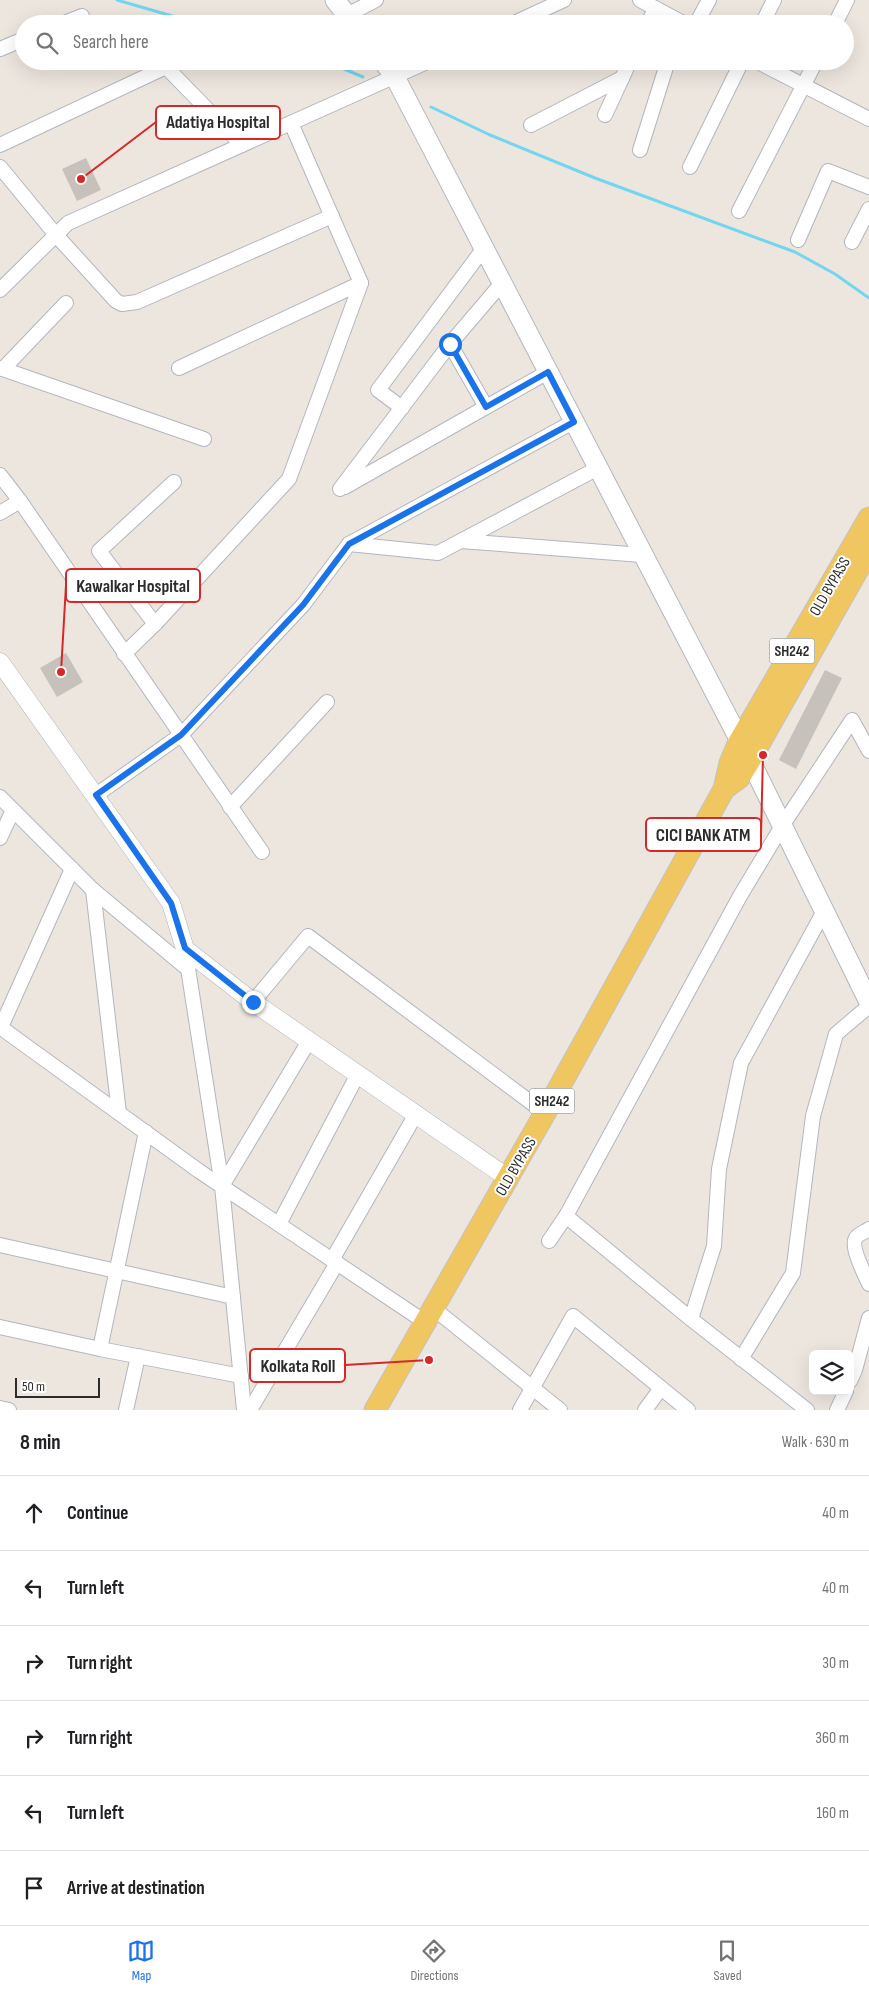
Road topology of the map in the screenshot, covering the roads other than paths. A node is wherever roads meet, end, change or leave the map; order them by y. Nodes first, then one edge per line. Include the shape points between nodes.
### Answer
1 (376, 0) edge
2 (564, 0) edge
3 (640, 0) edge
4 (709, 0) edge
5 (774, 0) edge
6 (847, 0) edge
7 (655, 8) junction
8 (346, 13) edge
9 (532, 15) edge
10 (652, 15) edge
11 (668, 15) edge
12 (701, 15) edge
13 (766, 15) edge
14 (840, 15) edge
15 (15, 43) edge
16 (0, 49) edge
17 (152, 70) edge
18 (170, 70) edge
19 (390, 70) edge
20 (410, 70) edge
21 (626, 70) edge
22 (665, 70) edge
23 (738, 70) edge
24 (773, 70) edge
25 (811, 70) edge
26 (395, 77) junction
27 (622, 78) junction
28 (803, 86) junction
29 (605, 115) dead end
30 (869, 119) edge
31 (291, 123) junction
32 (531, 125) dead end
33 (0, 145) edge
34 (242, 145) junction
35 (640, 150) dead end
36 (0, 167) edge
37 (690, 167) dead end
38 (869, 187) edge
39 (869, 209) edge
40 (740, 211) dead end
41 (332, 216) junction
42 (56, 235) junction
43 (798, 240) dead end
44 (852, 242) dead end
45 (484, 248) junction
46 (361, 283) junction
47 (502, 283) junction
48 (0, 290) edge
49 (66, 303) dead end
50 (450, 344) junction
51 (2, 368) edge
52 (179, 368) dead end
53 (548, 372) junction
54 (486, 407) junction
55 (402, 408) junction
56 (574, 422) junction
57 (204, 439) dead end
58 (598, 468) junction
59 (0, 475) edge
60 (174, 482) dead end
61 (20, 501) junction
62 (0, 514) edge
63 (869, 518) edge
64 (460, 541) junction
65 (349, 544) junction
66 (869, 550) edge
67 (642, 555) junction
68 (155, 624) junction
69 (124, 654) junction
70 (0, 662) edge
71 (327, 702) dead end
72 (181, 735) junction
73 (744, 751) junction
74 (869, 751) edge
75 (96, 795) junction
76 (0, 797) edge
77 (230, 806) junction
78 (13, 810) junction
79 (782, 826) junction
80 (0, 838) edge
81 (262, 852) dead end
82 (72, 869) junction
83 (93, 890) junction
84 (824, 911) junction
85 (185, 948) junction
86 (188, 969) junction
87 (253, 1002) junction
88 (869, 1002) edge
89 (869, 1006) edge
90 (0, 1027) edge
91 (309, 1040) junction
92 (358, 1074) junction
93 (119, 1113) junction
94 (545, 1113) junction
95 (416, 1114) junction
96 (146, 1132) junction
97 (508, 1178) junction
98 (222, 1186) junction
99 (566, 1216) junction
100 (279, 1224) junction
101 (869, 1229) edge
102 (549, 1242) dead end
103 (0, 1245) edge
104 (335, 1262) junction
105 (115, 1270) junction
106 (869, 1284) edge
107 (233, 1296) junction
108 (429, 1315) junction
109 (869, 1318) edge
110 (691, 1319) junction
111 (0, 1327) edge
112 (100, 1349) junction
113 (138, 1356) junction
114 (741, 1358) junction
115 (854, 1374) edge
116 (241, 1376) junction
117 (532, 1388) junction
118 (661, 1388) junction
119 (844, 1395) edge
120 (0, 1408) edge
121 (800, 1408) edge
122 (9, 1410) edge
123 (126, 1410) edge
124 (244, 1410) edge
125 (250, 1410) edge
126 (375, 1410) edge
127 (520, 1410) edge
128 (560, 1410) edge
129 (645, 1410) edge
130 (688, 1410) edge
131 (837, 1410) edge

1 - 8 street
2 - 9 street
3 - 7 street
4 - 12 street
5 - 13 street
6 - 14 street
7 - 10 street
7 - 11 street
15 - 16 street
17 - 33 street
18 - 34 street
19 - 26 main road
20 - 26 street
21 - 27 street
22 - 35 street
23 - 37 street
24 - 28 street
25 - 28 street
26 - 31 street
26 - 45 main road
27 - 29 street
27 - 32 street
28 - 30 street
28 - 40 street
31 - 34 street
31 - 41 street
34 - 42 street via 68,223
36 - 42 street
38 - 43 street via 828,171
39 - 44 street
41 - 42 street via 128,304 116,301
41 - 46 street
42 - 48 street
45 - 47 main road
45 - 55 street via 378,390
46 - 52 street
46 - 68 street via 289,479
47 - 50 street
47 - 53 main road
49 - 51 street
50 - 54 street
50 - 55 street
51 - 57 street
53 - 54 street
53 - 56 main road
54 - 55 street via 340,489
56 - 58 main road
56 - 65 street
58 - 64 street
58 - 67 main road
59 - 61 street
60 - 68 street via 99,551
61 - 62 street
61 - 69 street
63 - 73 main road, OLD BYPASS / SH242
64 - 65 street via 438,553
64 - 67 street
65 - 72 street via 303,605
66 - 73 main road, OLD BYPASS / SH242
67 - 73 main road
68 - 69 street
69 - 72 street
70 - 75 street
71 - 77 street
72 - 75 street
72 - 77 street
73 - 79 main road
73 - 94 main road, OLD BYPASS / SH242 via 739,778 724,789
74 - 79 street via 852,720
75 - 85 street via 171,903
76 - 78 street
77 - 81 street
78 - 80 street
78 - 82 street
79 - 84 main road
79 - 99 street via 740,896
82 - 83 street
82 - 90 street
83 - 86 street
83 - 93 street
84 - 88 main road
84 - 110 street via 741,1063 719,1169 714,1246
85 - 86 street
85 - 87 street
86 - 98 street
87 - 91 street
87 - 94 street via 308,936
89 - 114 street via 836,1034 813,1116 793,1273
90 - 93 street
91 - 92 street
91 - 98 street
92 - 95 street
92 - 100 street
93 - 96 street
94 - 97 main road, OLD BYPASS / SH242
95 - 97 street
95 - 104 street
96 - 98 street
96 - 105 street
97 - 108 main road, OLD BYPASS / SH242
98 - 100 street
98 - 107 street
99 - 102 street
99 - 110 street
100 - 104 street
101 - 106 street via 856,1237 854,1248
103 - 105 street
104 - 108 street
104 - 125 street
105 - 107 street
105 - 112 street
107 - 116 street
108 - 117 street
108 - 126 main road, OLD BYPASS / SH242
109 - 115 street
110 - 114 street
111 - 112 street
112 - 113 street
113 - 116 street
113 - 123 street
114 - 121 street
116 - 124 street
117 - 118 street via 573,1316
117 - 127 street
117 - 128 street
118 - 129 street
118 - 130 street
119 - 131 street
120 - 122 street

